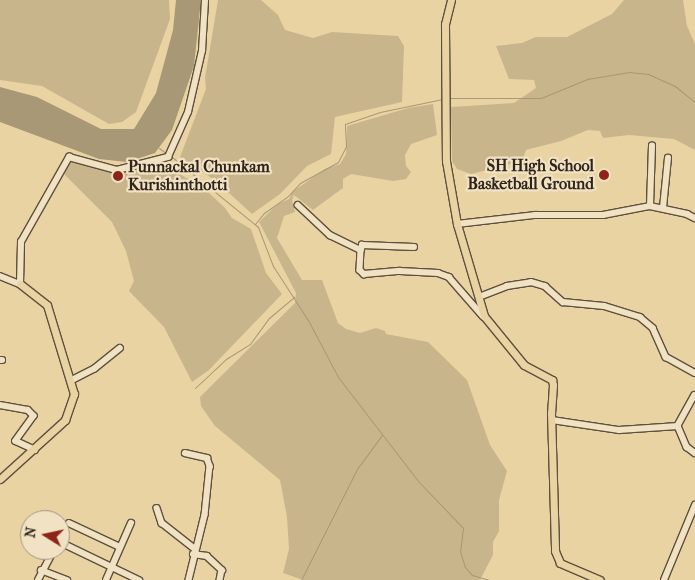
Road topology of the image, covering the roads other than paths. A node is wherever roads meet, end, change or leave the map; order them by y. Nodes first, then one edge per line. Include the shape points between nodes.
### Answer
1 (205, 0) edge
2 (451, 0) edge
3 (652, 146) dead end
4 (668, 158) dead end
5 (298, 205) dead end
6 (650, 206) junction
7 (664, 208) junction
8 (695, 218) edge
9 (457, 224) junction
10 (414, 247) dead end
11 (361, 250) junction
12 (0, 276) edge
13 (20, 284) junction
14 (478, 296) junction
15 (484, 316) junction
16 (120, 348) dead end
17 (695, 373) edge
18 (72, 380) junction
19 (695, 395) edge
20 (0, 405) edge
21 (552, 420) junction
22 (678, 426) junction
23 (35, 450) junction
24 (185, 453) dead end
25 (695, 453) edge
26 (0, 479) edge
27 (695, 505) edge
28 (157, 508) dead end
29 (70, 523) edge
30 (131, 523) dead end
31 (70, 547) edge
32 (120, 547) junction
33 (194, 552) junction
34 (48, 560) edge
35 (112, 567) junction
36 (42, 570) junction
37 (38, 580) edge
38 (67, 580) edge
39 (106, 580) edge
40 (139, 580) edge
41 (189, 580) edge
42 (220, 580) edge
43 (600, 580) edge
44 (664, 580) edge

1 - 13 street via 202,51 184,125 168,157 117,170 69,158 21,242
2 - 9 main road via 445,24 446,161
3 - 6 street
4 - 7 street
5 - 11 street via 330,235
6 - 7 street
6 - 9 street via 603,215 535,215
7 - 8 street
9 - 14 main road
10 - 11 street via 362,245
11 - 15 street via 360,270 364,274 400,271 438,273 449,277
12 - 13 street
13 - 18 main road via 46,305
14 - 15 main road
14 - 17 street via 531,282 545,286 563,302 604,306 640,317 653,328 666,357
15 - 21 main road via 524,365 552,380
16 - 18 street via 94,369
18 - 23 main road via 74,394 65,420
19 - 22 street
20 - 23 street via 28,410 34,416 16,441
21 - 22 street via 618,430
21 - 43 main road via 555,551 560,562
22 - 25 street via 686,447
23 - 26 main road
24 - 33 street via 209,461 205,514
27 - 44 street
28 - 33 street via 164,526
29 - 32 street
30 - 32 street
31 - 35 street
32 - 35 street
33 - 41 street
33 - 42 street via 207,556 222,570
34 - 36 street
35 - 39 street
35 - 40 street
36 - 37 street
36 - 38 street

